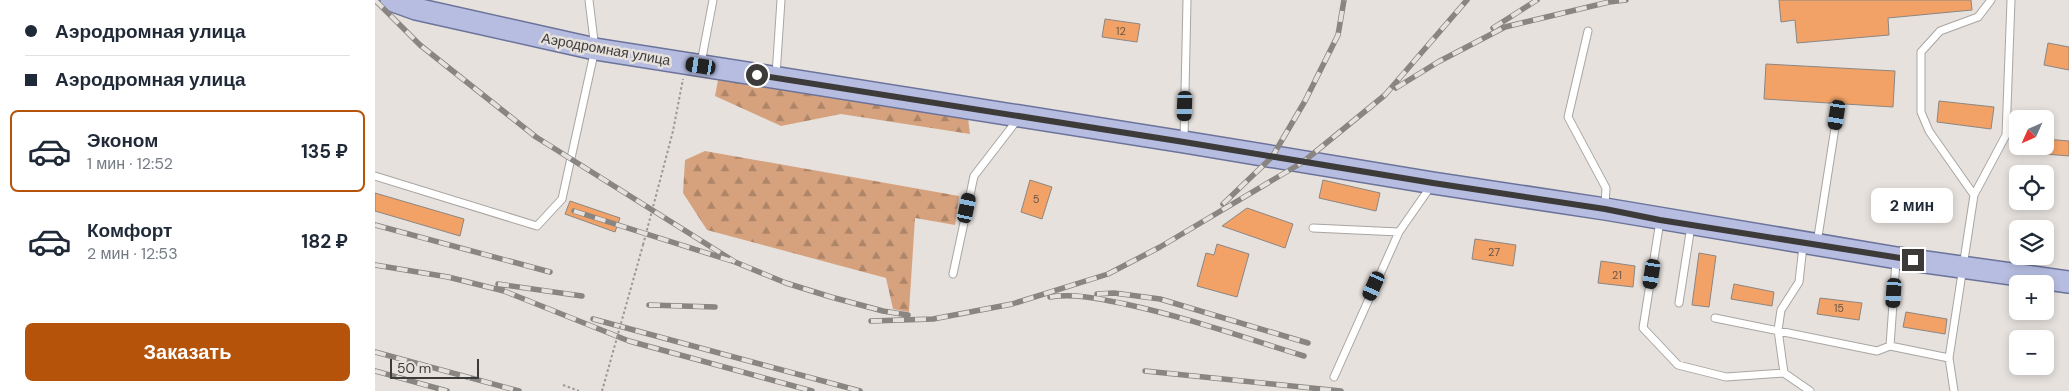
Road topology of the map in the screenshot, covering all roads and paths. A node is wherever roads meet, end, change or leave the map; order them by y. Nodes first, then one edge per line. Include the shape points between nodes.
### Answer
1 (391, 0) edge
2 (589, 0) edge
3 (713, 0) edge
4 (781, 0) edge
5 (1187, 0) edge
6 (1991, 0) edge
7 (2011, 0) edge
8 (1588, 31) dead end
9 (595, 49) junction
10 (693, 64) junction
11 (775, 78) junction
12 (1837, 115) dead end
13 (1020, 117) junction
14 (1184, 142) junction
15 (375, 176) edge
16 (1433, 183) junction
17 (1975, 195) junction
18 (1605, 209) junction
19 (1660, 220) junction
20 (1692, 224) junction
21 (1313, 228) dead end
22 (1399, 232) junction
23 (1810, 243) junction
24 (1897, 258) junction
25 (1963, 268) junction
26 (953, 274) dead end
27 (2068, 280) edge
28 (1679, 303) dead end
29 (1715, 318) dead end
30 (1778, 330) junction
31 (1890, 346) junction
32 (1949, 358) junction
33 (1784, 372) junction
34 (1334, 377) dead end
35 (563, 385) dead end
36 (579, 391) edge
37 (603, 391) edge
38 (1809, 391) edge
39 (1954, 391) edge

1 - 9 main road, Аэродромная улица via 416,9
2 - 9 lane
3 - 10 lane
4 - 11 lane
5 - 14 lane
6 - 17 lane via 1978,17 1939,31 1921,52 1921,112 1929,131
7 - 17 lane via 2006,135
8 - 18 lane via 1568,117 1606,188
9 - 10 main road, Аэродромная улица
9 - 15 lane via 563,199 537,226
10 - 11 main road, Аэродромная улица
10 - 37 path, bridge
11 - 13 main road, Аэродромная улица
12 - 23 lane
13 - 14 main road, Аэродромная улица
13 - 26 lane via 974,176
14 - 16 main road, Аэродромная улица
16 - 18 main road, Аэродромная улица
16 - 22 lane
17 - 25 lane
18 - 19 main road, Аэродромная улица
19 - 20 main road, Аэродромная улица
19 - 33 lane via 1643,328 1678,366 1726,377
20 - 23 main road, Аэродромная улица
20 - 28 lane
21 - 22 lane
22 - 34 lane
23 - 24 main road, Аэродромная улица
23 - 30 lane via 1799,282 1781,310
24 - 25 main road, Аэродромная улица
24 - 31 lane
25 - 27 main road, Аэродромная улица
25 - 32 lane
29 - 30 lane
30 - 31 lane via 1877,351
30 - 33 lane
31 - 32 lane
32 - 39 lane
33 - 38 lane
35 - 36 path

